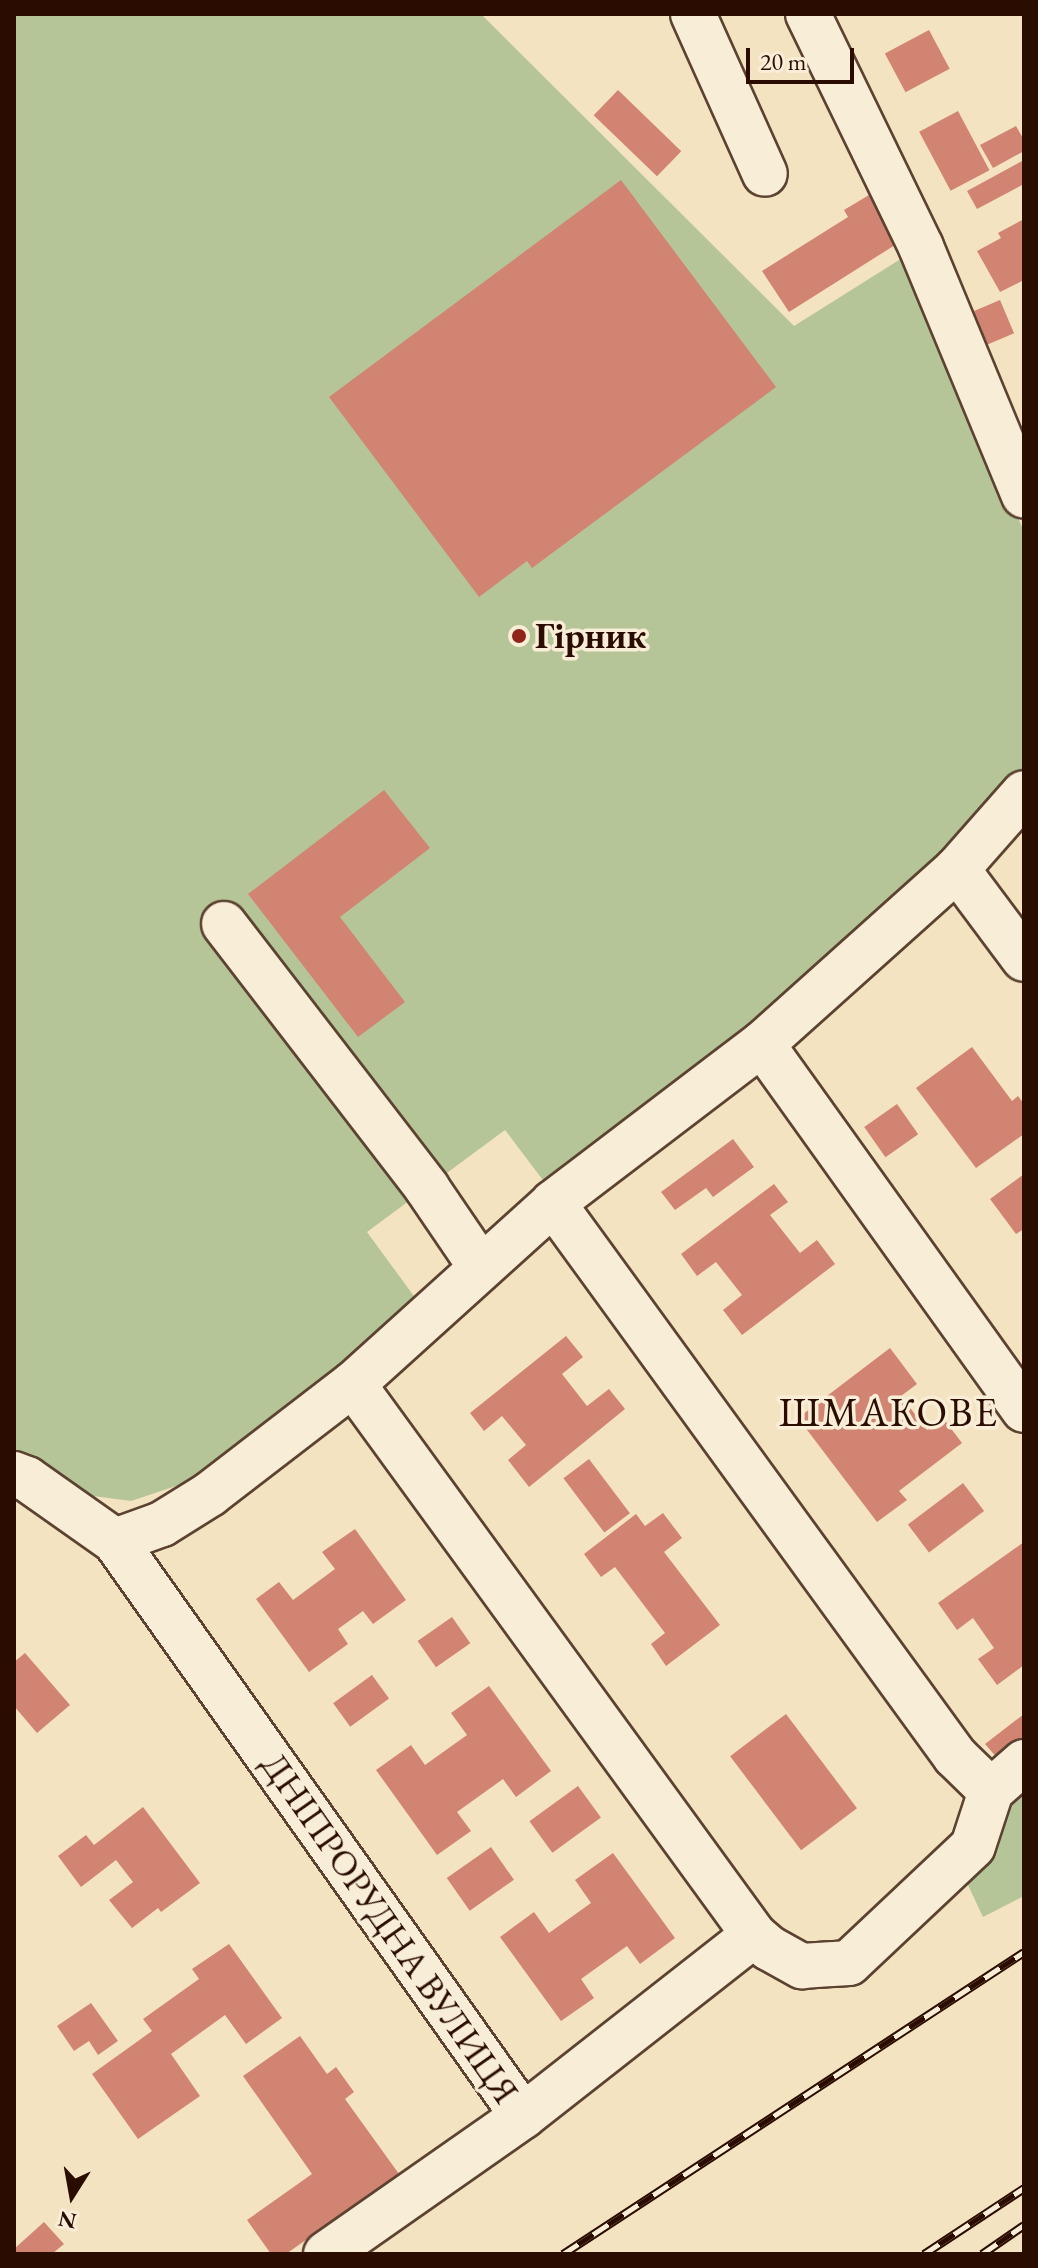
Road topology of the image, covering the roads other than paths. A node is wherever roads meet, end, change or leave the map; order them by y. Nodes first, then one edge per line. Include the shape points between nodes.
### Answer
1 (693, 14) edge
2 (808, 14) edge
3 (765, 174) dead end
4 (1024, 496) edge
5 (1024, 793) edge
6 (957, 869) junction
7 (224, 924) dead end
8 (1024, 959) edge
9 (762, 1044) junction
10 (553, 1203) junction
11 (480, 1266) junction
12 (353, 1384) junction
13 (1024, 1410) edge
14 (14, 1474) edge
15 (115, 1541) junction
16 (1024, 1762) edge
17 (991, 1791) junction
18 (754, 1935) junction
19 (523, 2116) junction
20 (326, 2254) edge

1 - 3 street
2 - 4 street via 921,247
5 - 6 street
6 - 8 street
6 - 9 street
7 - 11 street via 427,1188
9 - 10 street
9 - 13 street
10 - 11 street
10 - 17 street via 955,1756
11 - 12 street
12 - 15 street via 210,1494 162,1524
12 - 18 street
14 - 15 street, ДНІПРОРУДНА ВУЛИЦЯ
15 - 19 street, ДНІПРОРУДНА ВУЛИЦЯ
16 - 17 street
17 - 18 street via 973,1846 849,1963 802,1966
18 - 19 street, ДНІПРОРУДНА ВУЛИЦЯ
19 - 20 street

